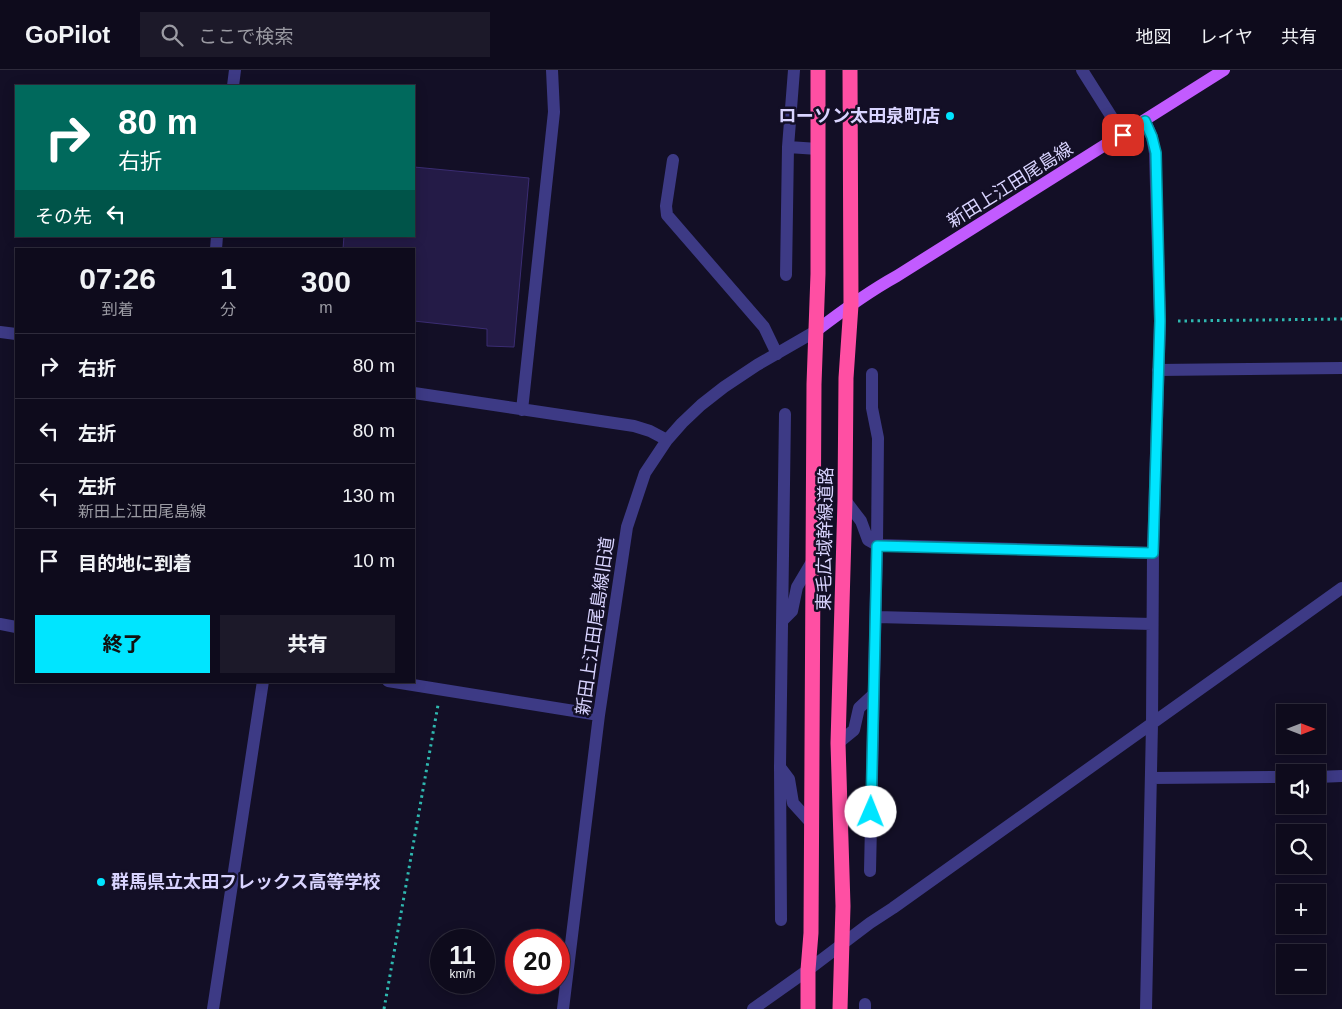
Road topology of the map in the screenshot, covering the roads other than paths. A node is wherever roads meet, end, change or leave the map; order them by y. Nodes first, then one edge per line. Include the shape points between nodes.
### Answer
1 (235, 70) edge
2 (552, 70) edge
3 (794, 70) edge
4 (818, 70) edge
5 (850, 70) edge
6 (1082, 70) edge
7 (1224, 70) edge
8 (233, 85) edge
9 (1145, 121) junction
10 (1123, 135) junction
11 (788, 148) junction
12 (818, 149) junction
13 (672, 160) dead end
14 (786, 275) dead end
15 (850, 305) junction
16 (816, 331) junction
17 (0, 332) edge
18 (15, 334) edge
19 (778, 354) junction
20 (1342, 368) edge
21 (1158, 370) junction
22 (872, 374) dead end
23 (415, 393) edge
24 (522, 410) junction
25 (785, 414) dead end
26 (667, 440) junction
27 (845, 500) junction
28 (877, 546) junction
29 (1153, 553) junction
30 (814, 560) junction
31 (1342, 588) edge
32 (876, 617) junction
33 (782, 622) junction
34 (0, 624) edge
35 (1152, 624) junction
36 (15, 627) edge
37 (263, 683) edge
38 (401, 683) edge
39 (873, 695) junction
40 (600, 715) junction
41 (1152, 724) junction
42 (838, 743) junction
43 (780, 767) junction
44 (1342, 776) edge
45 (1276, 777) edge
46 (1326, 777) edge
47 (1151, 778) junction
48 (812, 824) junction
49 (870, 871) dead end
50 (781, 920) dead end
51 (841, 945) junction
52 (808, 970) junction
53 (213, 1009) edge
54 (563, 1009) edge
55 (753, 1009) edge
56 (808, 1009) edge
57 (840, 1009) edge
58 (1146, 1009) edge

1 - 8 street
2 - 24 street via 554,112
3 - 11 street
4 - 12 highway, 東毛広域幹線道路
5 - 15 highway, 東毛広域幹線道路
6 - 10 street
7 - 9 main road, 新田上江田尾島線
9 - 10 main road, 新田上江田尾島線
9 - 21 street via 1156,153
10 - 15 main road, 新田上江田尾島線
11 - 12 street
11 - 14 street
12 - 16 highway, 東毛広域幹線道路
13 - 19 street via 667,215 764,326
15 - 16 main road, 新田上江田尾島線
15 - 27 highway, 東毛広域幹線道路
16 - 19 street, 新田上江田尾島線旧道
16 - 30 highway, 東毛広域幹線道路
17 - 18 street
19 - 26 street, 新田上江田尾島線旧道 via 724,387
20 - 21 street
21 - 29 street
22 - 28 street via 872,408 878,438
23 - 24 street
24 - 26 street via 634,426
25 - 33 street
26 - 40 street, 新田上江田尾島線旧道 via 646,473 627,526
27 - 28 street via 861,521 868,540
27 - 42 highway, 東毛広域幹線道路
28 - 29 street
28 - 32 street
29 - 35 street
30 - 33 street via 797,587 792,611
30 - 48 highway, 東毛広域幹線道路
31 - 41 street
32 - 35 street
32 - 39 street
33 - 43 street
34 - 36 street
35 - 41 street
37 - 53 street
38 - 40 street
39 - 42 street via 859,708 854,730
39 - 49 street
40 - 54 street, 新田上江田尾島線旧道
41 - 47 street
41 - 51 street
42 - 51 highway, 東毛広域幹線道路 via 843,906
43 - 48 street via 789,779 793,803
43 - 50 street
44 - 46 street
45 - 47 street
47 - 58 street
48 - 52 highway, 東毛広域幹線道路
51 - 52 street
51 - 57 highway, 東毛広域幹線道路
52 - 55 street
52 - 56 highway, 東毛広域幹線道路

